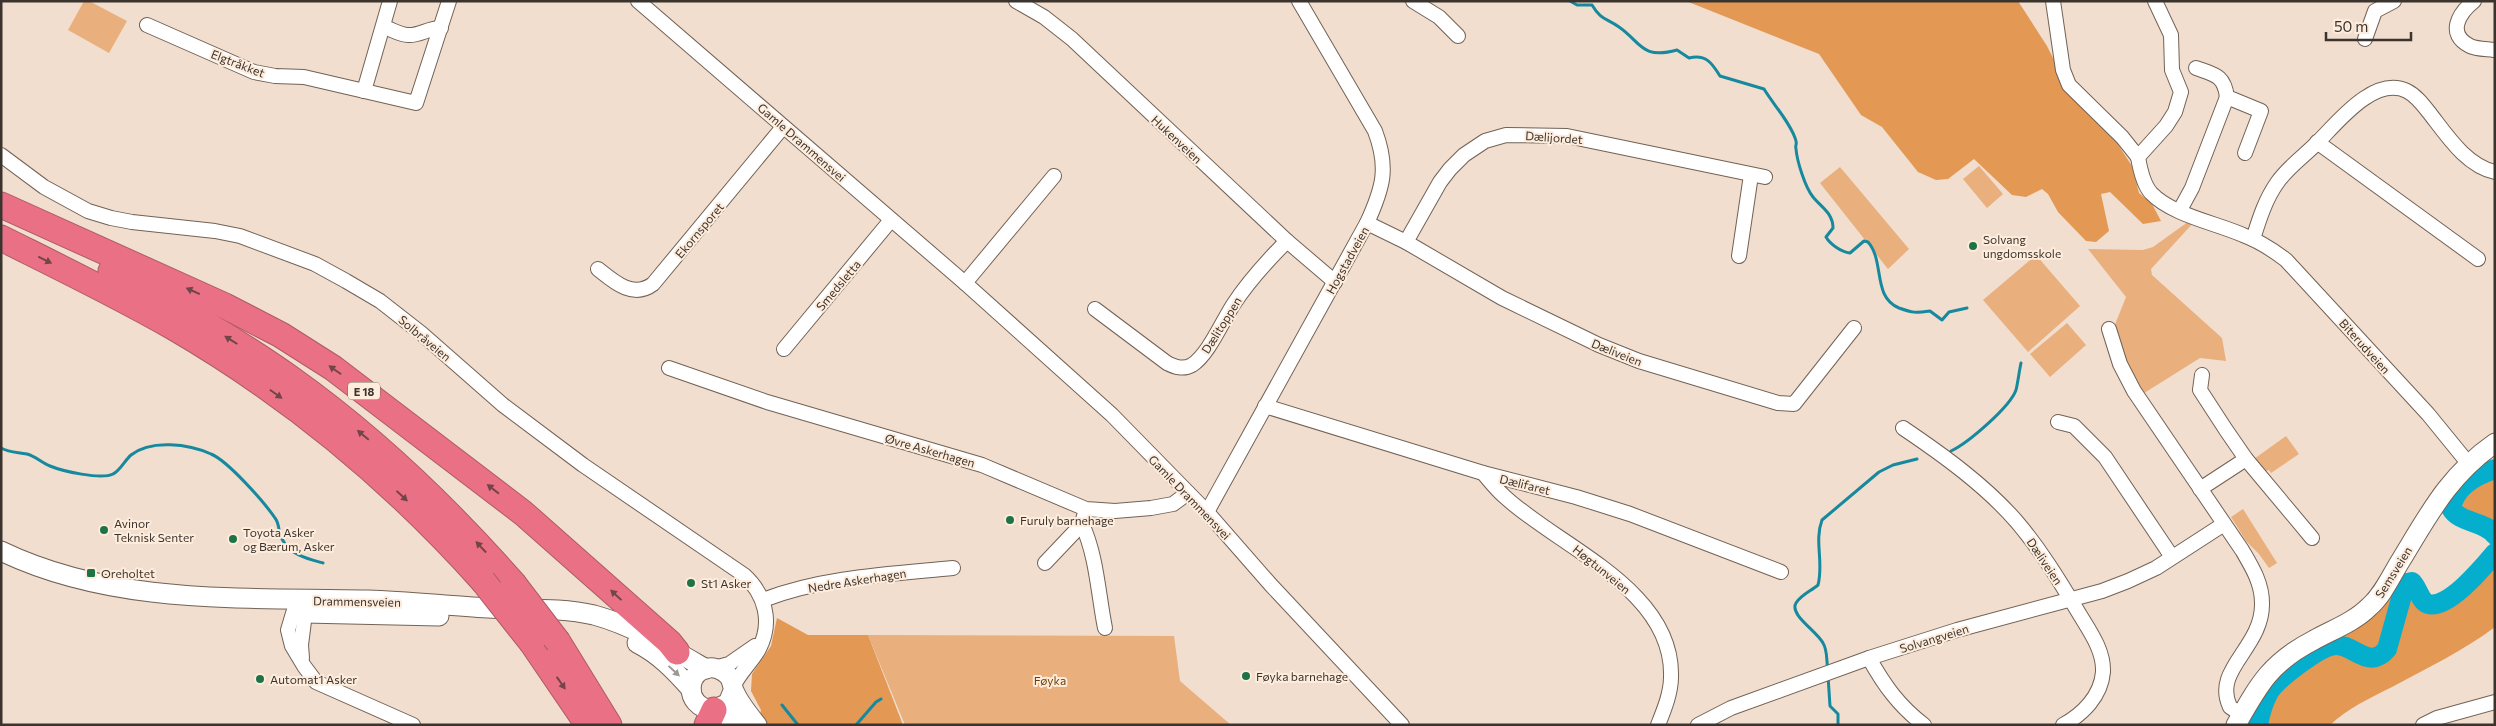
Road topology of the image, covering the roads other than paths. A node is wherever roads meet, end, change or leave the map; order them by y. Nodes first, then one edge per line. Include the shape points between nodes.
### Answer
1 (390, 1) edge
2 (449, 1) edge
3 (638, 1) edge
4 (1016, 1) edge
5 (1300, 1) edge
6 (1413, 1) edge
7 (2053, 1) edge
8 (2155, 1) edge
9 (2394, 1) edge
10 (2474, 1) edge
11 (2372, 6) edge
12 (146, 25) dead end
13 (384, 27) junction
14 (440, 28) junction
15 (1458, 36) dead end
16 (2365, 39) dead end
17 (2494, 50) edge
18 (2196, 68) dead end
19 (364, 91) junction
20 (2227, 97) junction
21 (784, 127) junction
22 (2317, 142) junction
23 (2245, 153) dead end
24 (1, 155) edge
25 (2138, 157) junction
26 (2495, 172) edge
27 (1054, 176) dead end
28 (1, 205) edge
29 (2180, 210) junction
30 (1, 216) edge
31 (891, 220) junction
32 (1367, 223) junction
33 (1, 238) edge
34 (2253, 239) junction
35 (1287, 241) junction
36 (1406, 242) junction
37 (1739, 256) dead end
38 (2478, 259) dead end
39 (598, 269) dead end
40 (1335, 282) junction
41 (965, 283) junction
42 (1095, 309) dead end
43 (1854, 328) dead end
44 (2109, 329) dead end
45 (784, 349) dead end
46 (669, 368) dead end
47 (2202, 375) dead end
48 (1264, 406) junction
49 (2058, 422) dead end
50 (1903, 428) dead end
51 (2495, 443) edge
52 (2246, 459) junction
53 (2468, 463) junction
54 (1483, 473) junction
55 (2200, 489) junction
56 (1188, 493) junction
57 (1086, 508) junction
58 (1207, 512) junction
59 (1082, 524) junction
60 (2224, 524) junction
61 (2312, 538) dead end
62 (1, 551) edge
63 (2172, 558) junction
64 (1, 563) edge
65 (1045, 563) dead end
66 (953, 568) dead end
67 (1781, 572) dead end
68 (763, 600) junction
69 (2071, 600) junction
70 (298, 609) junction
71 (1105, 628) dead end
72 (761, 640) junction
73 (677, 652) junction
74 (1869, 658) junction
75 (710, 668) junction
76 (691, 689) junction
77 (733, 689) junction
78 (2495, 702) edge
79 (711, 717) edge
80 (2239, 720) edge
81 (413, 725) edge
82 (588, 725) edge
83 (609, 725) edge
84 (742, 725) edge
85 (757, 725) edge
86 (1402, 725) edge
87 (1658, 725) edge
88 (1698, 725) edge
89 (1924, 725) edge
90 (2063, 725) edge
91 (2423, 725) edge

1 - 13 street
2 - 14 street, Elgtråkket
3 - 21 street, Gamle Drammensvei
4 - 35 street, Hukenveien via 1072,39
5 - 32 street, Hogstadveien via 1375,131 1382,149 1384,164 1380,195
6 - 15 street via 1438,17
7 - 25 street, Biterudveien via 2063,70 2069,85
8 - 25 street via 2172,35 2172,70 2181,92 2175,112 2166,126
9 - 11 street
10 - 17 street via 2456,21 2456,32 2471,46
11 - 16 street
12 - 19 street, Elgtråkket via 254,72 304,77
13 - 14 street via 408,35
13 - 19 street
14 - 19 street, Elgtråkket via 416,103
18 - 20 street via 2220,78 2226,87
20 - 23 street via 2261,111
20 - 29 street via 2192,188
21 - 31 street, Gamle Drammensvei
21 - 39 street, Ekornsporet via 653,284 635,290 625,288
22 - 26 street via 2355,105 2385,89 2401,89 2415,96 2474,163
22 - 34 street via 2278,181 2265,204
22 - 38 street
24 - 68 street, Solbråveien via 44,187 88,210 132,222 240,236 307,261 346,281 380,301 502,405 582,465 744,575 758,589
25 - 29 street, Biterudveien via 2151,193
27 - 41 street
73 -> 28 highway, E 18 via 523,513 333,368 225,306
29 - 34 street, Biterudveien
83 -> 30 highway, E 18, bridge via 558,642 513,583 416,480 354,427 289,378 169,302
31 - 41 street, Gamle Drammensvei
31 - 45 street, Smedsletta
32 - 36 street, Dæliveien
32 - 40 street, Hogstadveien
33 -> 82 highway, bridge via 173,327 275,393 341,443 401,495 483,581 532,643
34 - 53 street, Biterudveien via 2276,252 2293,267 2428,414
35 - 40 street, Hukenveien
35 - 42 street, Dælitoppen via 1240,295 1200,359 1188,367 1179,368 1167,363
36 - 37 street, Dælijordet via 1450,169 1484,141 1506,134 1567,136 1758,176
36 - 43 street, Dæliveien via 1502,298 1599,345 1639,361 1778,403 1794,404
40 - 48 street, Hogstadveien
41 - 56 street, Gamle Drammensvei via 1112,415
44 - 55 street via 2120,364 2134,391
46 - 57 street, Øvre Askerhagen via 767,402 982,465
47 - 52 street via 2200,390
48 - 54 street, Dælifaret
48 - 58 street, Hogstadveien
49 - 63 street via 2074,426 2105,457
50 - 69 street, Dæliveien via 1959,470 2017,522
51 - 53 main road, Semsveien
52 - 55 street
52 - 61 street
53 - 80 main road, Semsveien via 2435,503 2377,599 2360,615 2275,665 2261,681
54 - 67 street, Dælifaret via 1630,514
54 - 87 street, Høgtunveien via 1504,496 1622,582 1644,605 1666,644 1671,676
55 - 60 street
56 - 57 street, Øvre Askerhagen via 1173,504 1151,508 1115,511
56 - 58 street, Gamle Drammensvei
57 - 59 street
58 - 86 street, Gamle Drammensvei via 1296,613
59 - 65 street
59 - 71 street via 1095,563 1096,586
60 - 63 street, Solvangveien
60 - 80 street via 2257,578 2262,603 2254,639 2226,680 2227,702
62 - 70 main road, Drammensveien via 44,568 126,588 257,600
63 - 69 street, Solvangveien via 2128,581
64 - 70 main road, Drammensveien via 64,586 118,598
66 - 68 street, Nedre Askerhagen via 850,580 789,591
68 - 72 street via 766,615
69 - 74 street, Solvangveien via 1957,630
69 - 90 street, Dæliveien via 2099,650 2103,672 2092,700
70 - 73 main road, Drammensveien via 368,600 564,610 614,621
70 -> 76 main road, Drammensveien via 569,621 608,631 639,644 676,672
70 - 81 street via 288,630 292,646 316,682
72 - 75 street via 729,664
72 - 77 street
73 - 75 main road, Drammensveien
74 - 88 street, Solvangveien via 1731,708
74 - 89 street via 1884,686
75 - 76 main road via 695,676
75 - 77 main road via 723,671 730,678
76 - 79 main road via 692,696
77 - 79 main road via 728,703
77 - 85 main road
78 - 91 street
79 - 84 main road

